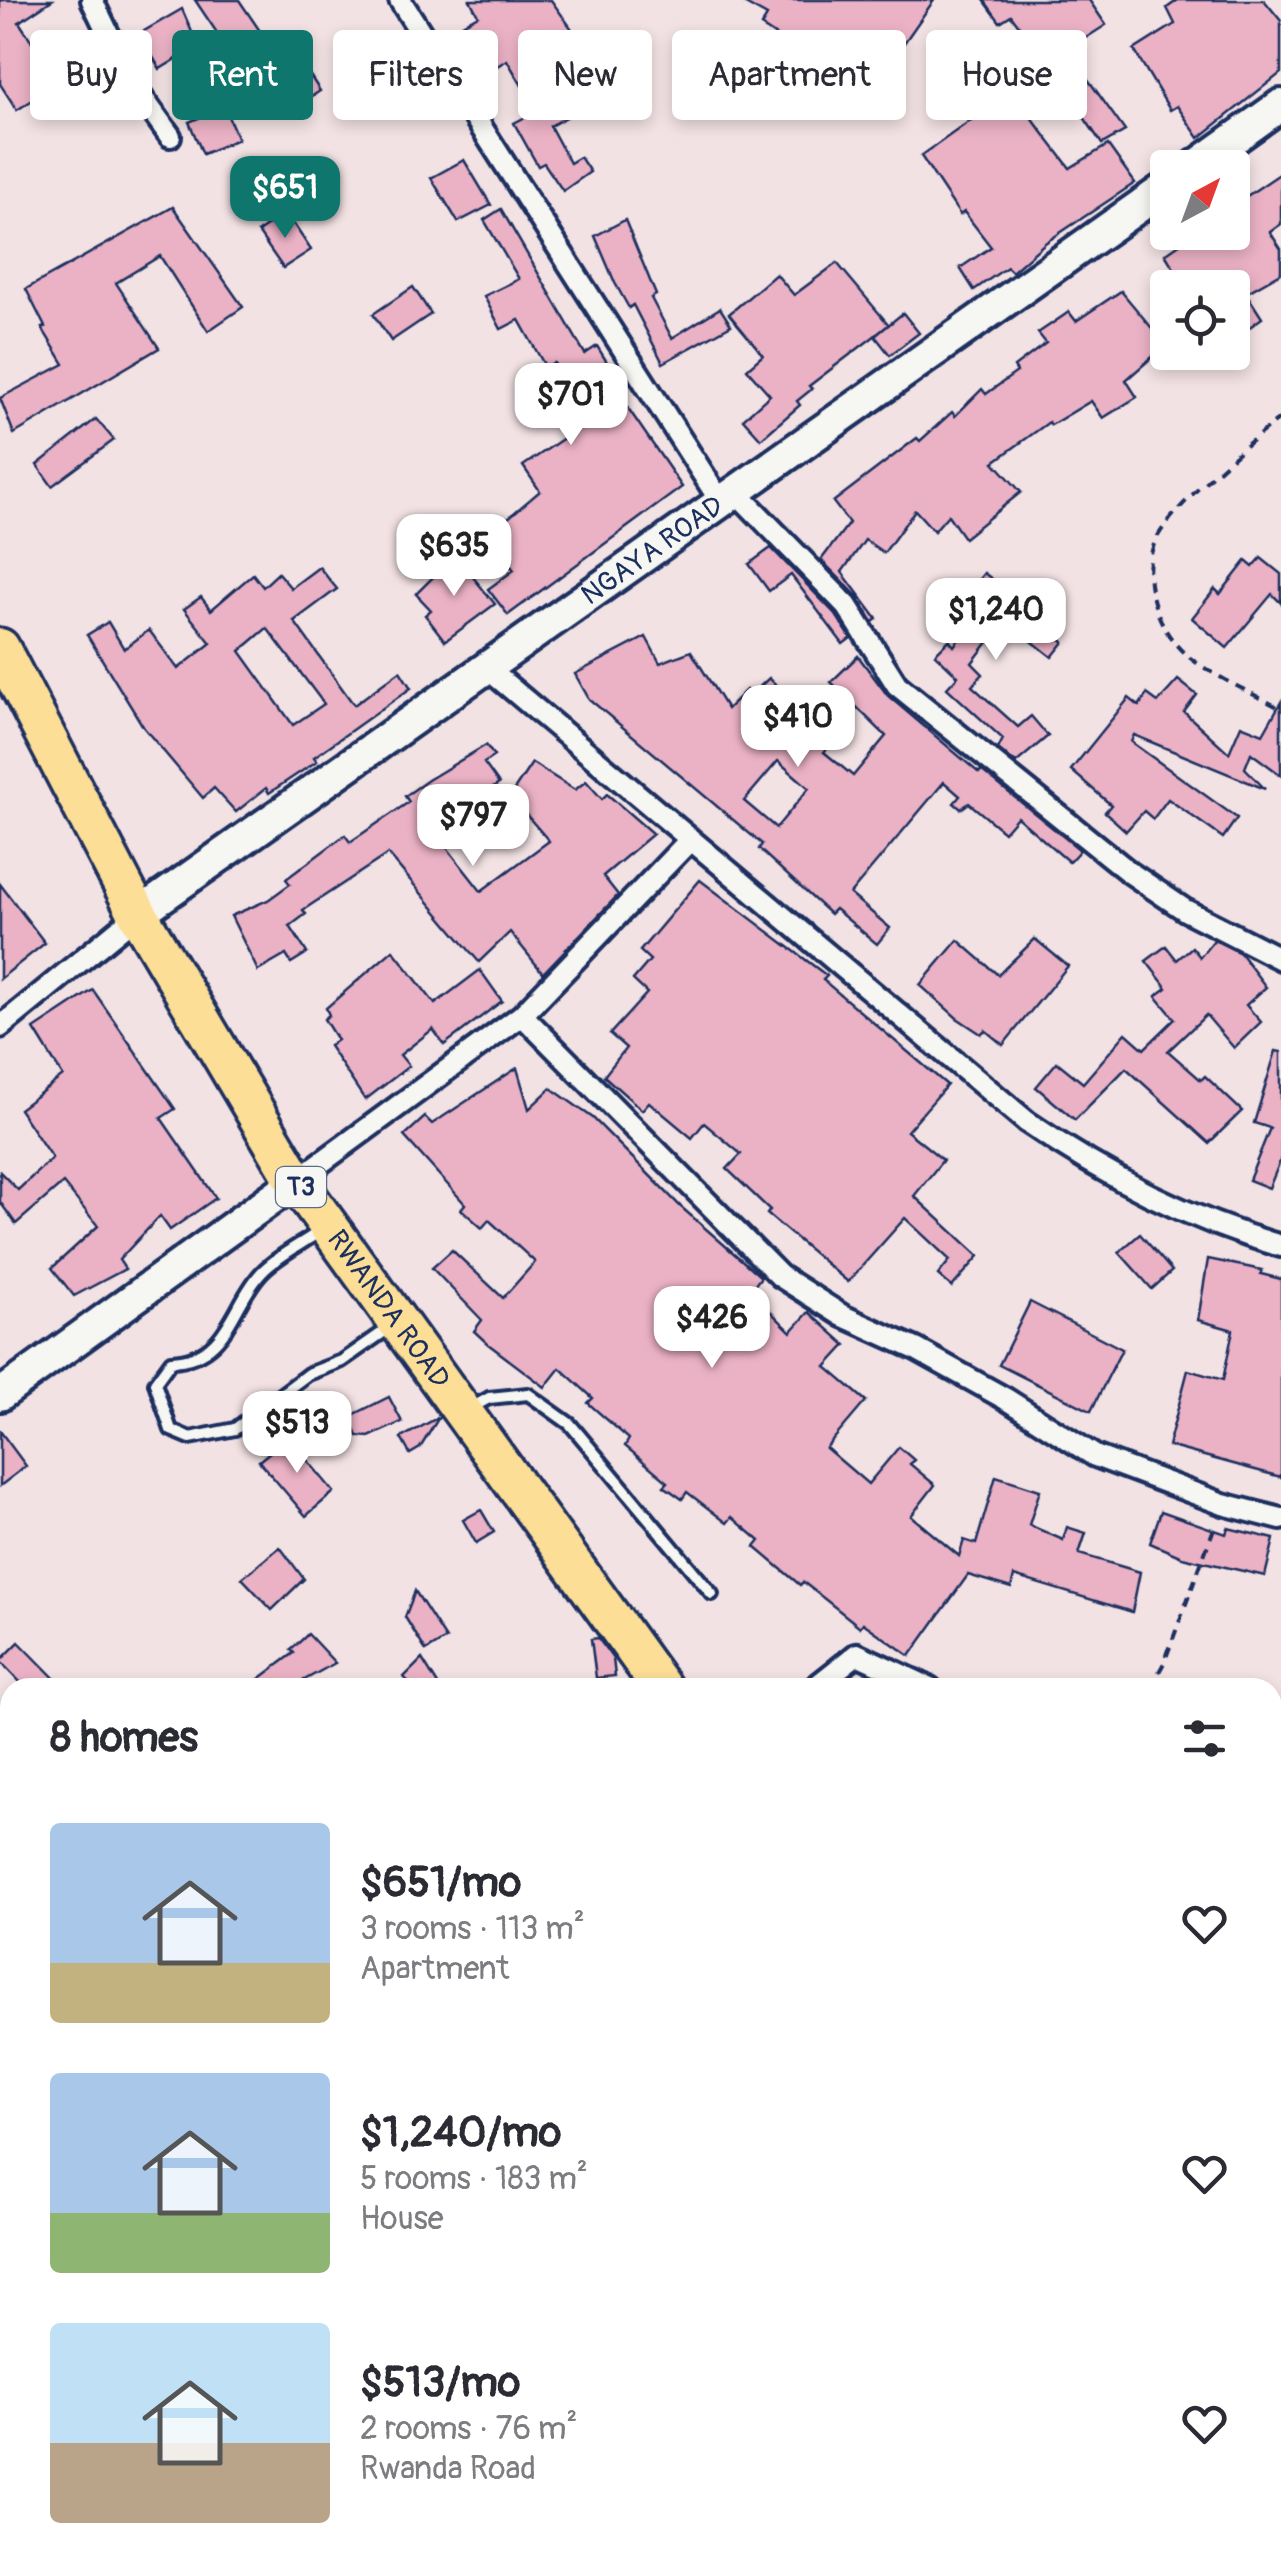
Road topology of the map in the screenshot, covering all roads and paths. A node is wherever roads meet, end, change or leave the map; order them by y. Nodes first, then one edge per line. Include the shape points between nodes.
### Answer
1 (92, 0) edge
2 (400, 0) edge
3 (1281, 105) edge
4 (170, 136) dead end
5 (1218, 150) edge
6 (1150, 199) edge
7 (1281, 418) edge
8 (729, 497) junction
9 (3, 664) edge
10 (488, 669) junction
11 (1281, 709) edge
12 (688, 842) junction
13 (138, 914) junction
14 (1281, 959) edge
15 (522, 1015) junction
16 (0, 1027) edge
17 (296, 1180) junction
18 (328, 1226) junction
19 (1281, 1246) edge
20 (398, 1322) junction
21 (0, 1395) edge
22 (464, 1414) junction
23 (1223, 1504) junction
24 (1281, 1519) edge
25 (712, 1594) dead end
26 (652, 1678) edge
27 (827, 1678) edge
28 (909, 1678) edge
29 (1156, 1678) edge

1 - 4 street via 132,84
2 - 8 street via 514,185
3 - 5 street
6 - 8 street, NGAYA ROAD
7 - 11 path via 1157,537 1149,592 1182,651
8 - 10 street, NGAYA ROAD
8 - 14 street via 848,606 897,685 1129,872 1185,910
9 - 13 highway, RWANDA ROAD / T3
10 - 12 street
10 - 13 street, NGAYA ROAD
12 - 15 street
12 - 19 street via 1027,1122 1098,1170 1178,1210
13 - 16 street
13 - 17 highway, RWANDA ROAD / T3
15 - 17 street
15 - 23 street via 780,1276 843,1316 1006,1399 1095,1456
17 - 18 highway, RWANDA ROAD / T3
17 - 21 street
18 - 20 highway, RWANDA ROAD / T3
18 - 20 lane via 260,1273 232,1325 188,1361 171,1361 155,1384 171,1430 190,1438 234,1430 308,1374
20 - 22 highway, RWANDA ROAD / T3
22 - 25 lane via 489,1398 528,1394 570,1424
22 - 26 highway, RWANDA ROAD / T3
23 - 24 street
23 - 29 path
27 - 28 street via 858,1654

